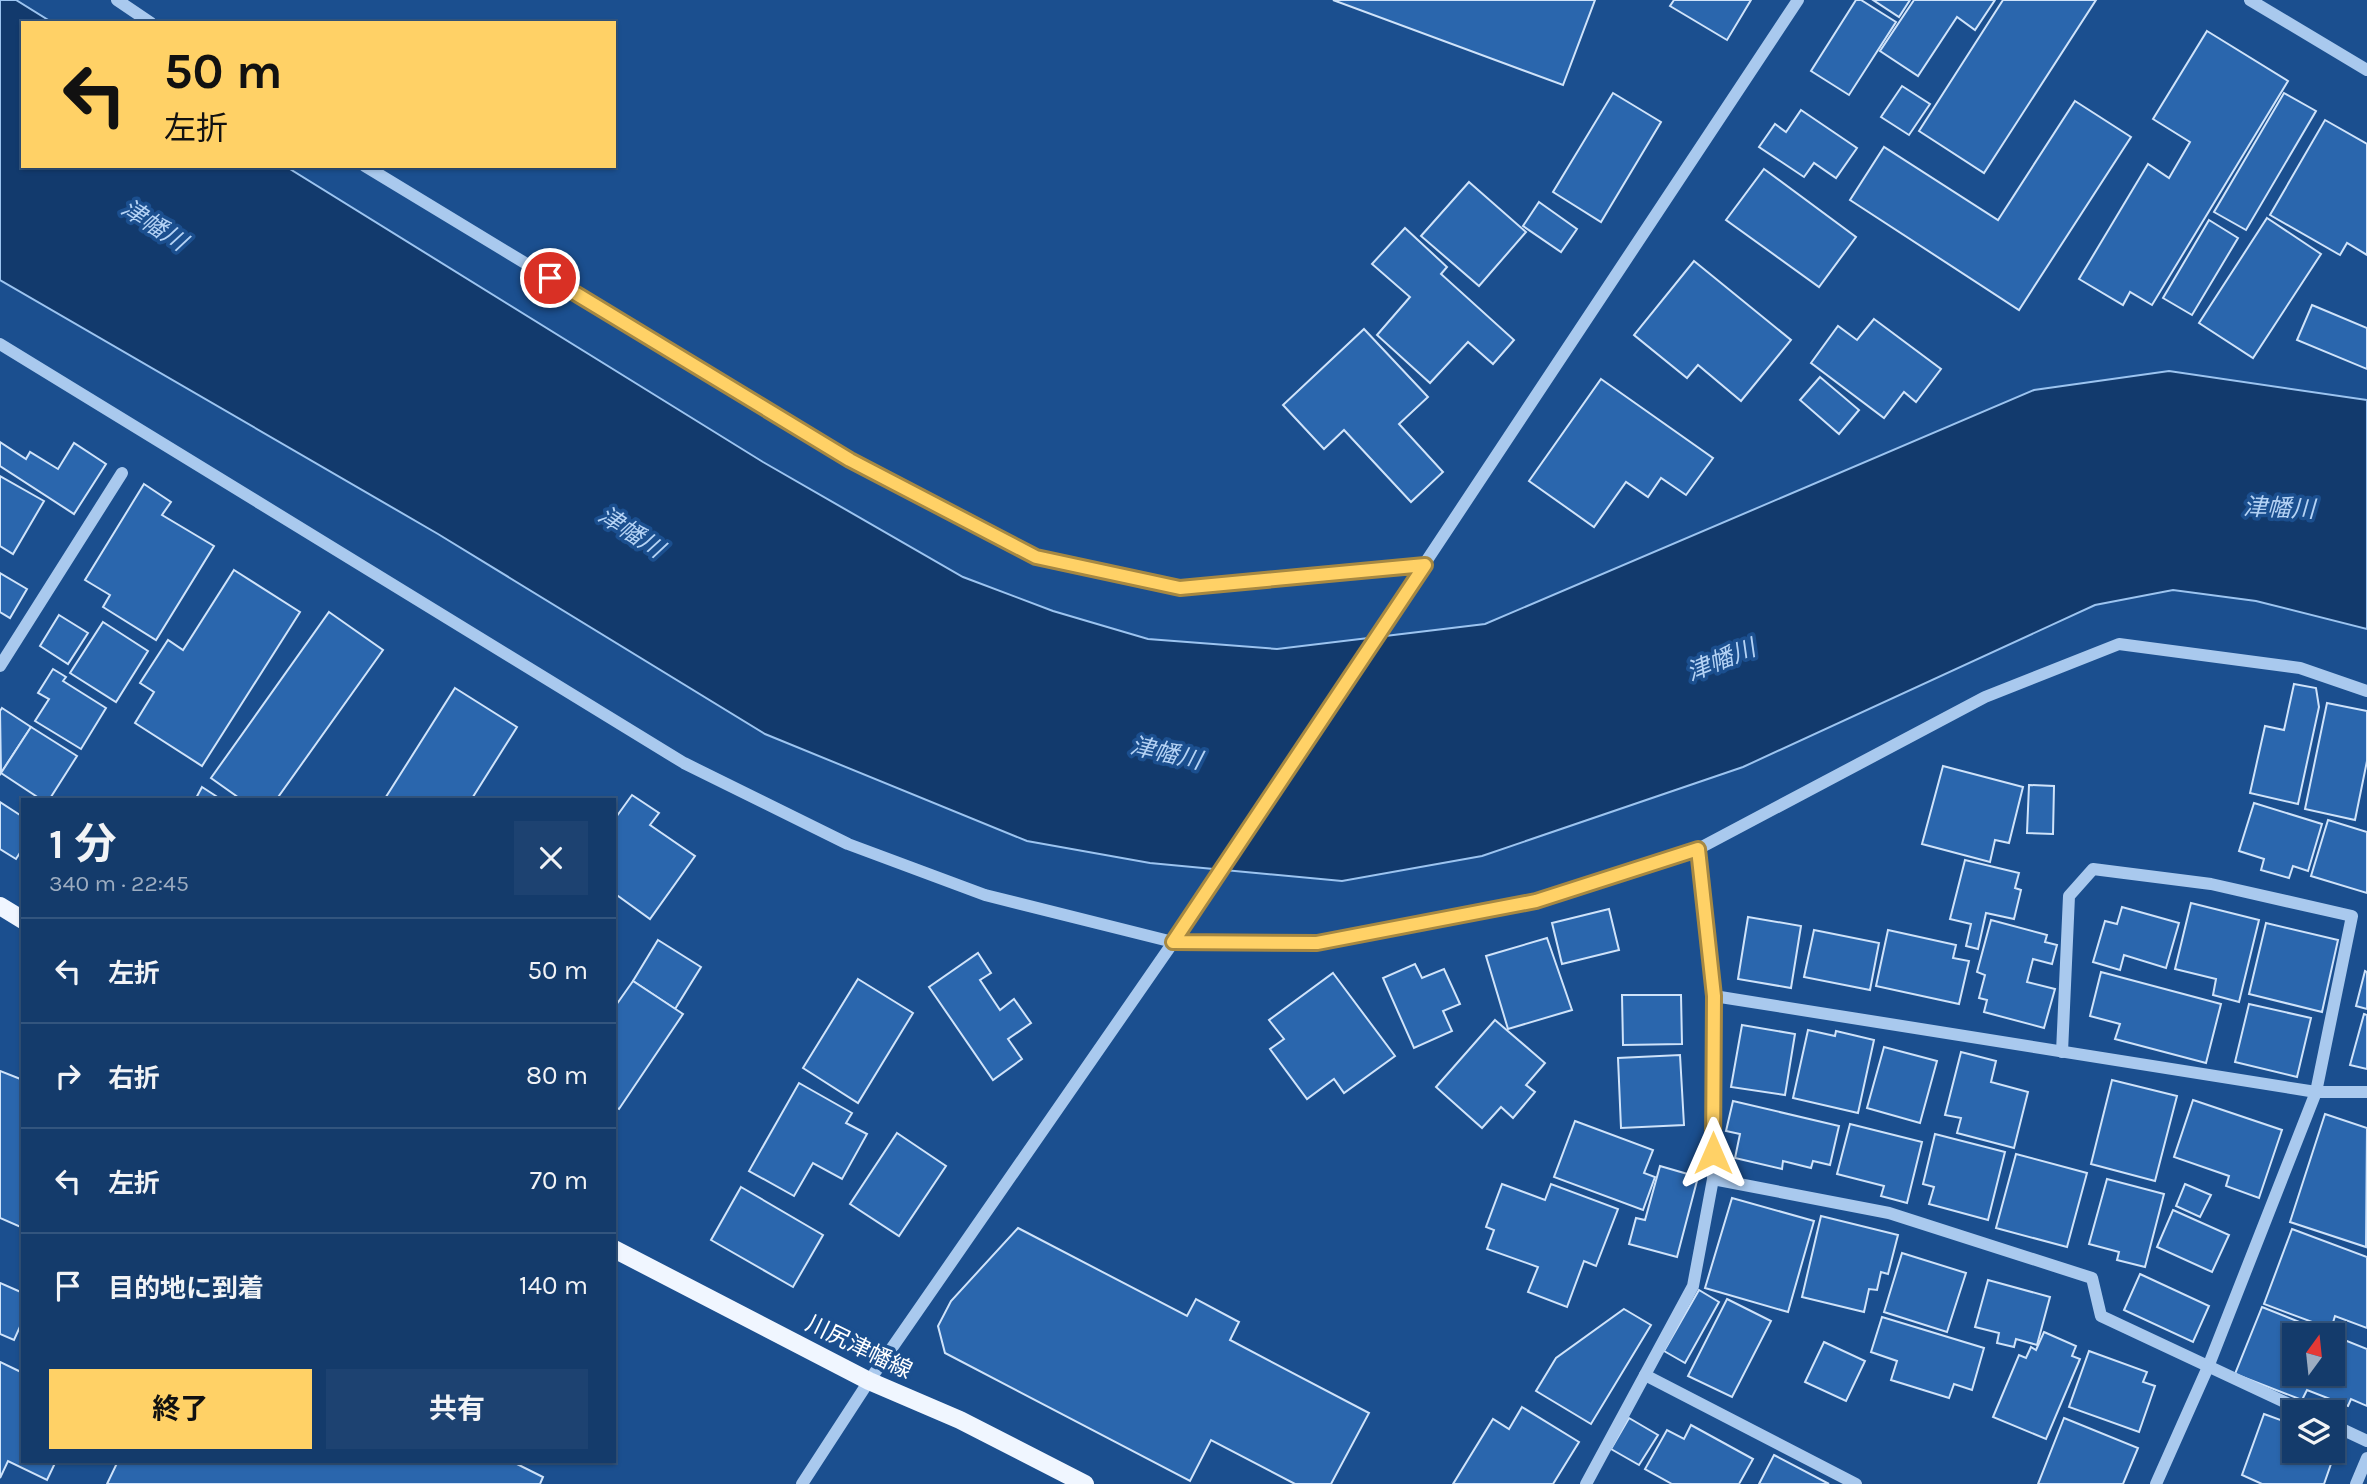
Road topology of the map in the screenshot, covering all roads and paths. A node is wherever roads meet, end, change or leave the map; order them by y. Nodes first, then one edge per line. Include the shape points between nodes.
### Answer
1 (117, 0) edge
2 (1798, 0) edge
3 (2250, 0) edge
4 (148, 21) edge
5 (2367, 70) edge
6 (368, 168) edge
7 (0, 344) edge
8 (122, 473) dead end
9 (1425, 565) junction
10 (0, 666) edge
11 (2367, 691) edge
12 (1698, 849) junction
13 (0, 906) edge
14 (21, 919) edge
15 (1173, 942) junction
16 (1714, 996) junction
17 (2062, 1052) junction
18 (2316, 1092) junction
19 (2367, 1092) edge
20 (1713, 1179) junction
21 (616, 1250) edge
22 (2208, 1367) junction
23 (1644, 1375) junction
24 (869, 1381) junction
25 (2282, 1401) edge
26 (2345, 1431) edge
27 (2367, 1441) edge
28 (2367, 1458) edge
29 (802, 1484) edge
30 (1085, 1484) edge
31 (1586, 1484) edge
32 (1856, 1484) edge
33 (2156, 1484) edge
34 (2356, 1484) edge

1 - 4 street
2 - 9 street
3 - 5 street
6 - 9 street via 850,460 1036,557 1180,588
7 - 15 street via 684,763 848,844 985,895
8 - 10 street
9 - 15 street
11 - 12 street via 2300,668 2119,644 1985,697
12 - 15 street via 1536,901 1317,943
12 - 16 street
13 - 14 main road
15 - 24 street
16 - 17 street
16 - 20 street
17 - 18 street
17 - 18 street via 2069,896 2093,870 2211,884 2352,916
18 - 19 street
18 - 22 street
20 - 22 street via 1889,1213 2092,1278 2101,1316
20 - 23 street via 1693,1286
21 - 24 main road, 川尻津幡線
22 - 25 street
22 - 33 street
23 - 31 street
23 - 32 street
24 - 29 street
24 - 30 main road, 川尻津幡線 via 960,1420
26 - 27 street
28 - 34 street

